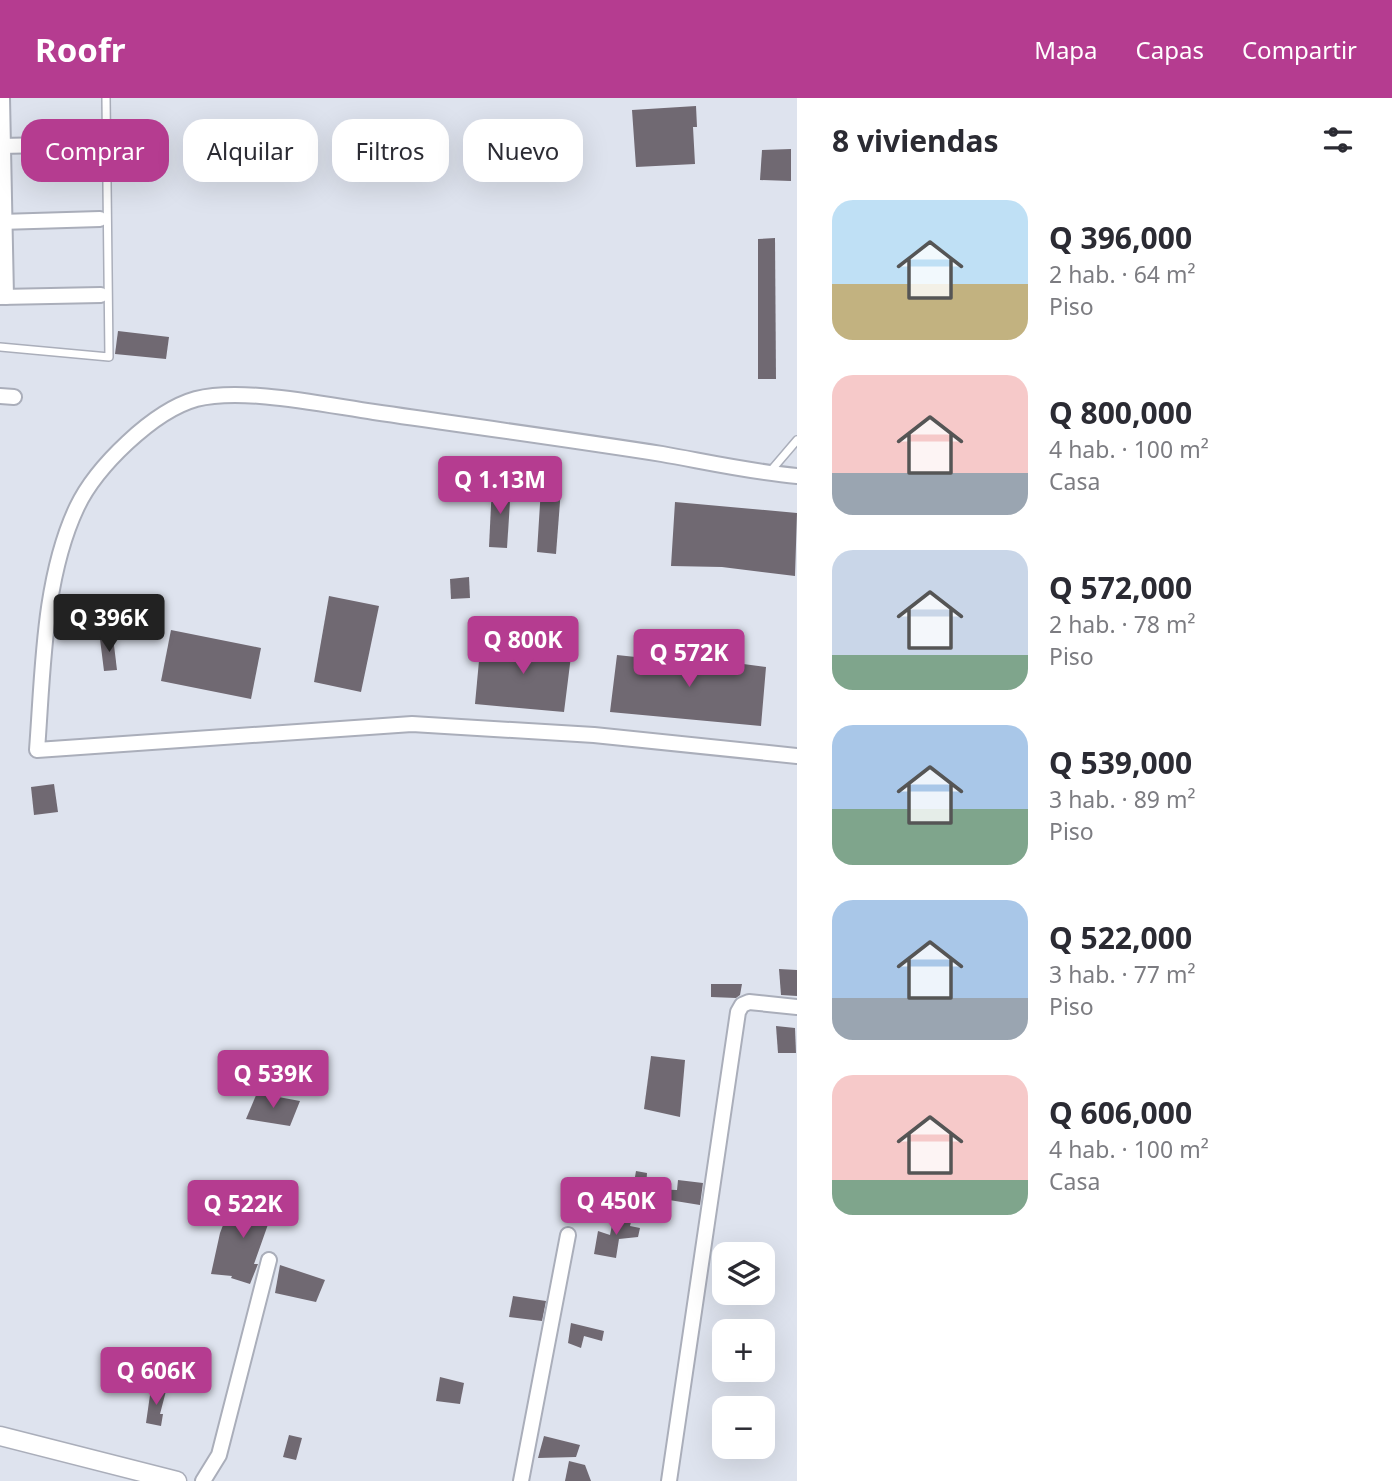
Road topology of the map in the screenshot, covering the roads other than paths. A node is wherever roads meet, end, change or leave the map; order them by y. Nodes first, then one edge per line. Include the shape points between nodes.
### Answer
1 (2, 98) edge
2 (106, 98) edge
3 (1, 146) edge
4 (21, 146) edge
5 (100, 219) dead end
6 (2, 222) edge
7 (101, 295) dead end
8 (3, 297) edge
9 (0, 347) edge
10 (797, 440) edge
11 (768, 474) junction
12 (797, 476) edge
13 (797, 756) edge
14 (797, 1007) edge
15 (568, 1235) dead end
16 (269, 1260) dead end
17 (0, 1436) edge
18 (177, 1481) edge
19 (203, 1481) edge
20 (522, 1481) edge
21 (670, 1481) edge

1 - 3 street
2 - 9 lane via 109,357
3 - 4 street
3 - 6 street
5 - 6 street
6 - 8 street
7 - 8 street
10 - 11 lane
11 - 12 street
11 - 13 street via 302,401 233,395 180,405 126,445 100,472 78,506 62,549 48,617 37,750 412,724 594,735
14 - 21 street via 749,1002 738,1012
15 - 20 street
16 - 19 street via 219,1455
17 - 18 street

